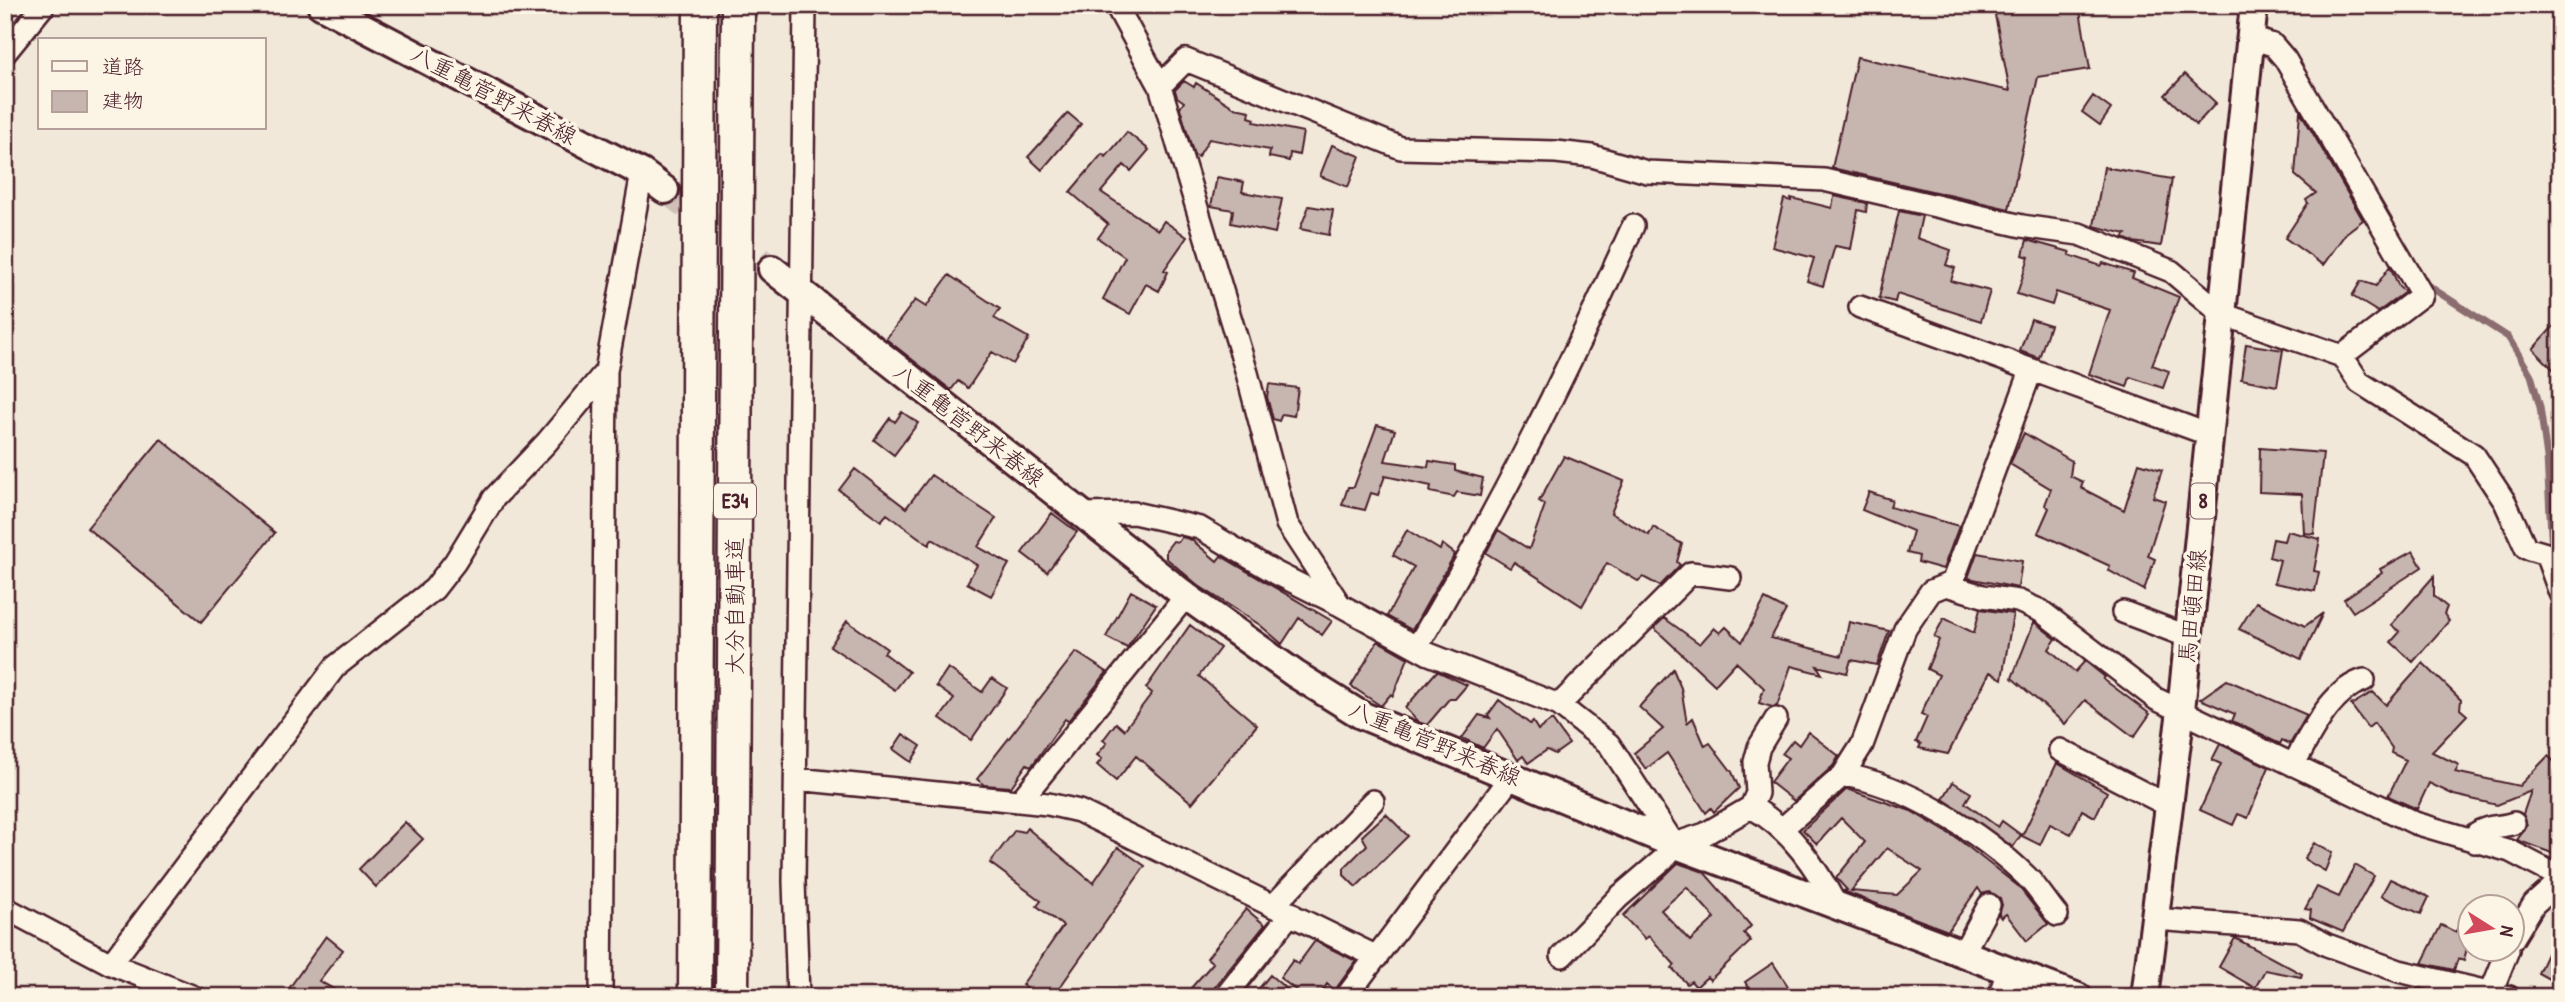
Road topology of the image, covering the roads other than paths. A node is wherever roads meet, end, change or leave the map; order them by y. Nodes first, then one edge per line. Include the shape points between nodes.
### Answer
1 (44, 5) edge
2 (321, 5) edge
3 (700, 5) edge
4 (738, 5) edge
5 (805, 5) edge
6 (1116, 5) edge
7 (2254, 5) edge
8 (2251, 38) junction
9 (5, 53) edge
10 (1160, 86) junction
11 (642, 173) junction
12 (665, 190) tunnel mouth
13 (1633, 226) dead end
14 (772, 269) tunnel mouth
15 (802, 293) junction
16 (1860, 307) dead end
17 (2222, 314) junction
18 (2342, 356) junction
19 (2031, 370) junction
20 (606, 371) junction
21 (2210, 435) junction
22 (1082, 514) junction
23 (1730, 578) dead end
24 (1951, 586) junction
25 (2560, 593) edge
26 (1186, 596) junction
27 (1340, 605) junction
28 (2123, 612) dead end
29 (2189, 638) junction
30 (1417, 647) junction
31 (2364, 680) dead end
32 (1559, 705) junction
33 (2181, 710) junction
34 (1776, 719) dead end
35 (2060, 750) dead end
36 (2293, 765) junction
37 (1843, 775) junction
38 (1512, 776) junction
39 (796, 779) junction
40 (1020, 802) junction
41 (1373, 802) dead end
42 (2169, 806) junction
43 (1751, 807) junction
44 (2514, 823) dead end
45 (1783, 828) junction
46 (2475, 842) junction
47 (1674, 844) junction
48 (2560, 879) edge
49 (1989, 905) dead end
50 (1837, 907) junction
51 (5, 908) edge
52 (1283, 909) junction
53 (2057, 915) dead end
54 (2526, 917) edge
55 (2155, 919) junction
56 (1962, 955) junction
57 (1562, 956) dead end
58 (1377, 957) junction
59 (111, 964) junction
60 (2504, 964) edge
61 (2008, 971) junction
62 (2496, 996) edge
63 (194, 997) edge
64 (601, 997) edge
65 (695, 997) edge
66 (733, 997) edge
67 (798, 997) edge
68 (1225, 997) edge
69 (1346, 997) edge
70 (1999, 997) edge
71 (2078, 997) edge
72 (2145, 997) edge

1 - 9 street
2 - 11 main road, 八重亀菅野来春線
3 - 65 highway, 大分自動車道 / E34
4 - 66 highway, 大分自動車道 / E34
5 - 15 street
6 - 10 street
7 - 8 main road, 馬田頓田線 / 8
8 - 17 main road, 馬田頓田線 / 8
8 - 18 street via 2273,44 2285,59 2422,295
10 - 17 street via 1186,60 1401,148 1556,152 1592,156 1647,172 1824,180 2022,226 2079,234 2171,271
10 - 27 street via 1247,373 1287,524
11 - 12 main road, 八重亀菅野来春線
11 - 20 street
13 - 30 street via 1554,400
14 - 15 main road, 八重亀菅野来春線
15 - 22 main road, 八重亀菅野来春線
15 - 39 street
16 - 19 street
17 - 18 street
17 - 21 main road, 馬田頓田線 / 8
18 - 25 street via 2360,382 2474,455 2505,502 2526,548 2546,554
19 - 21 street
19 - 24 street
20 - 59 street via 494,498 434,589 335,667
20 - 64 street
21 - 29 main road, 馬田頓田線 / 8
22 - 26 main road, 八重亀菅野来春線
22 - 27 street via 1134,513 1200,528
23 - 32 street via 1691,573
24 - 33 street via 2041,611 2147,693
24 - 37 street via 1931,591 1905,629 1862,746
26 - 38 main road, 八重亀菅野来春線 via 1361,715
26 - 40 street
27 - 30 street
28 - 29 street
29 - 33 main road, 馬田頓田線 / 8
30 - 32 street
31 - 36 street via 2341,694
32 - 47 street via 1609,744
33 - 36 street
33 - 42 main road, 馬田頓田線 / 8
34 - 43 street via 1759,747 1757,793
35 - 42 street
36 - 46 street via 2415,823
37 - 45 street
37 - 53 street via 1888,786 1987,844 2028,877
38 - 47 main road, 八重亀菅野来春線
38 - 58 street
39 - 40 street
39 - 67 street
40 - 52 street via 1079,811
41 - 52 street
42 - 55 main road, 馬田頓田線 / 8
43 - 45 street
43 - 47 street via 1705,834
44 - 46 street via 2486,827 2477,832
45 - 50 street via 1823,880
46 - 48 street via 2510,851
47 - 50 main road, 八重亀菅野来春線
47 - 57 street via 1667,856
48 - 54 street
49 - 56 street
50 - 56 main road, 八重亀菅野来春線
51 - 59 street
52 - 58 street
52 - 68 street
55 - 62 street via 2299,930 2399,971
55 - 72 main road, 馬田頓田線 / 8
56 - 61 main road, 八重亀菅野来春線
58 - 69 street
59 - 63 street
60 - 62 street
61 - 70 street
61 - 71 main road, 八重亀菅野来春線

